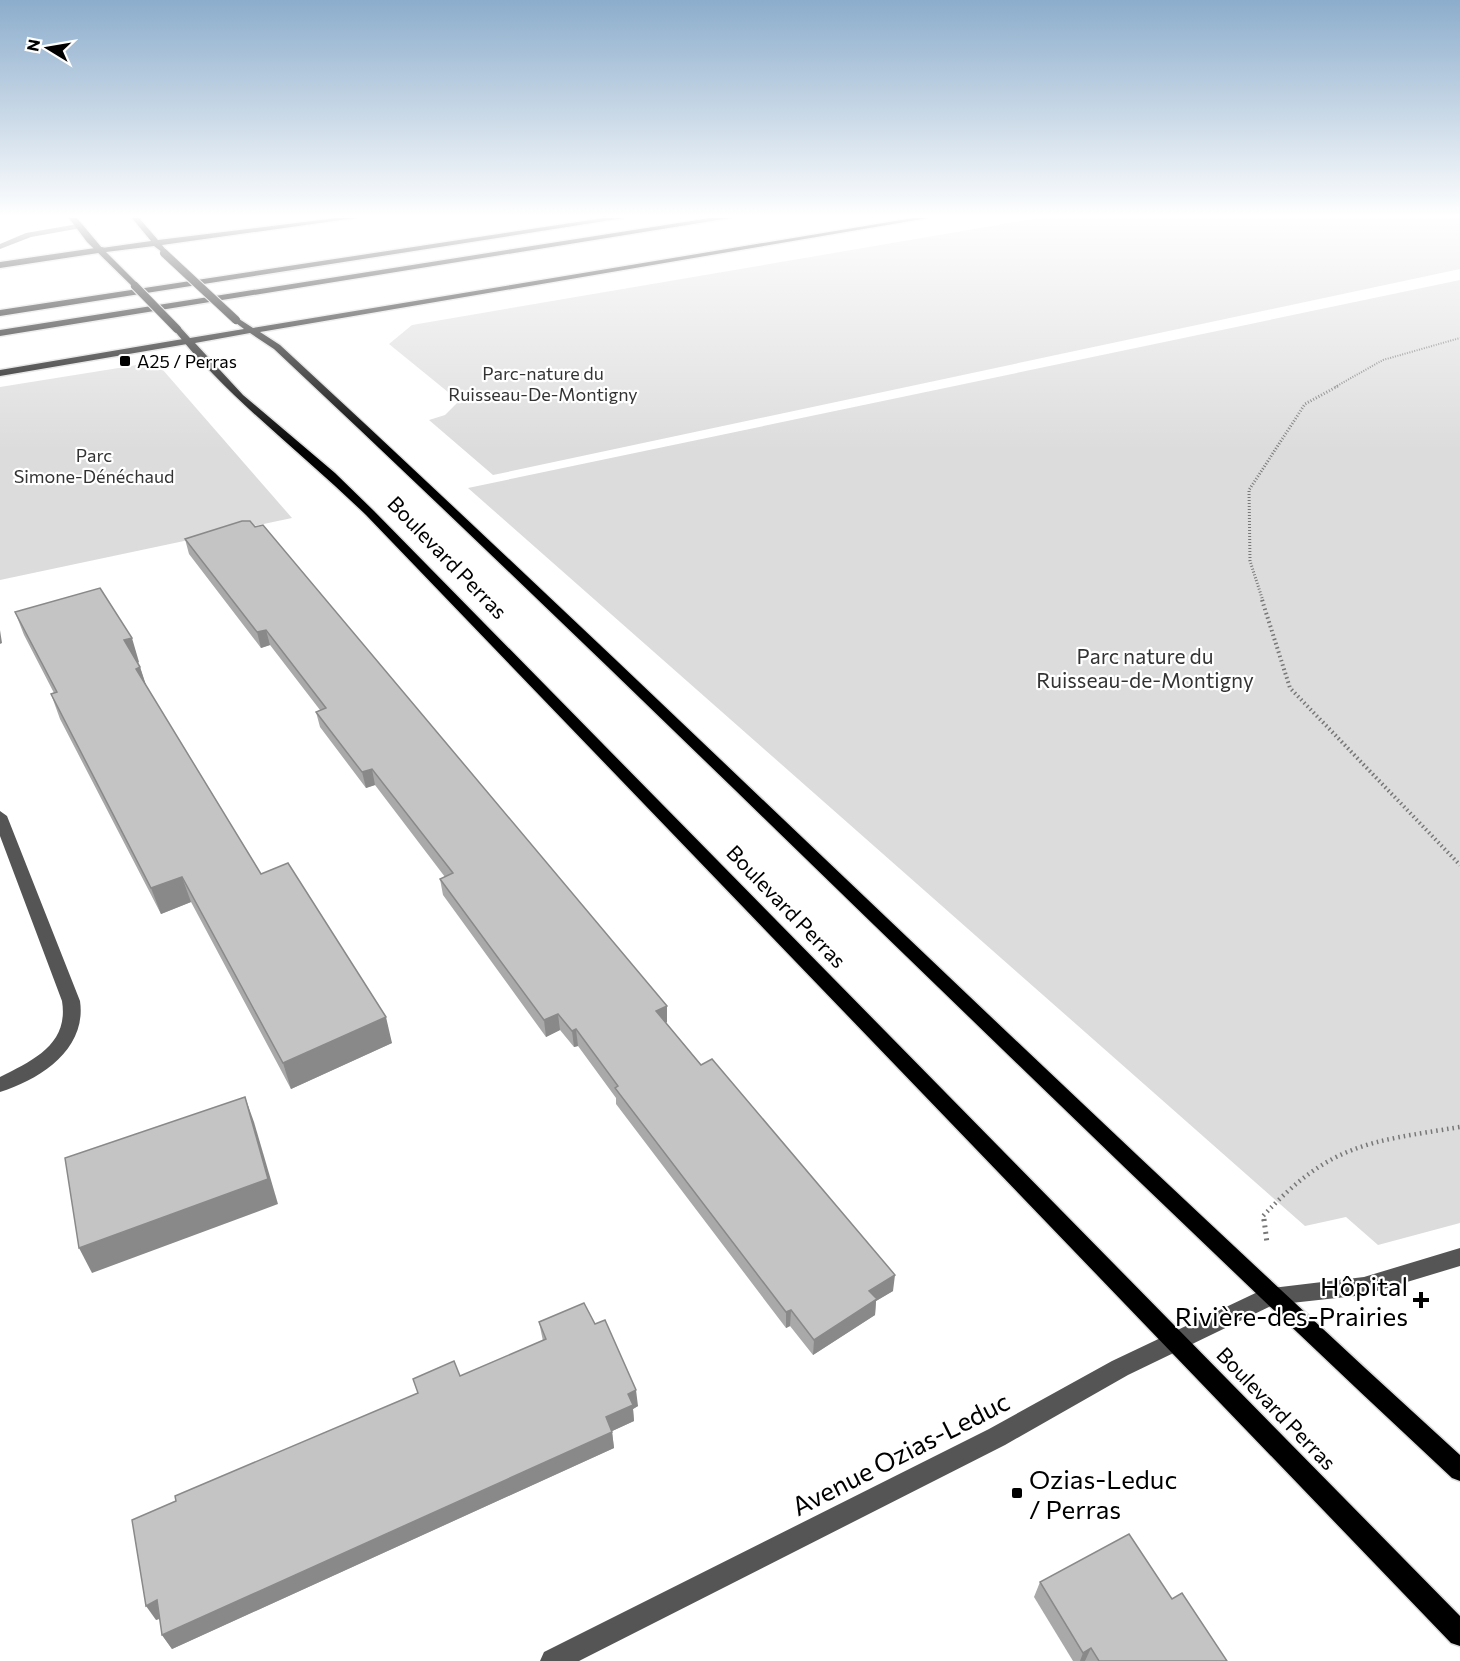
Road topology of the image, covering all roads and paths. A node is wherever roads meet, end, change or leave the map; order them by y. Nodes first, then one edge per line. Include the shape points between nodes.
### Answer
1 (114, 296) edge
2 (144, 296) edge
3 (210, 296) edge
4 (236, 296) edge
5 (464, 296) edge
6 (0, 313) edge
7 (254, 331) junction
8 (0, 333) edge
9 (1460, 338) edge
10 (189, 341) junction
11 (0, 373) edge
12 (0, 816) edge
13 (1460, 865) edge
14 (0, 1085) edge
15 (1460, 1127) edge
16 (1263, 1216) dead end
17 (1460, 1257) edge
18 (1271, 1296) junction
19 (1176, 1341) junction
20 (1460, 1470) edge
21 (1460, 1634) edge
22 (553, 1661) edge

1 - 6 highway
2 - 10 main road, Boulevard Perras, bridge
3 - 7 main road, Boulevard Perras, bridge
4 - 8 highway
5 - 7 main road
7 - 10 main road
7 - 18 main road, Boulevard Perras via 277,347 443,502
9 - 13 path via 1383,360 1305,404 1249,490 1250,561 1290,688
10 - 11 highway
10 - 19 main road, Boulevard Perras via 240,397 370,513
12 - 14 street via 71,1001 73,1022 60,1046 34,1069
15 - 16 path via 1405,1134 1347,1149 1308,1170
17 - 18 street, Avenue Ozias-Leduc via 1358,1287
18 - 19 street, Avenue Ozias-Leduc
18 - 20 main road, Boulevard Perras
19 - 21 main road, Boulevard Perras
19 - 22 street, Avenue Ozias-Leduc via 997,1437

